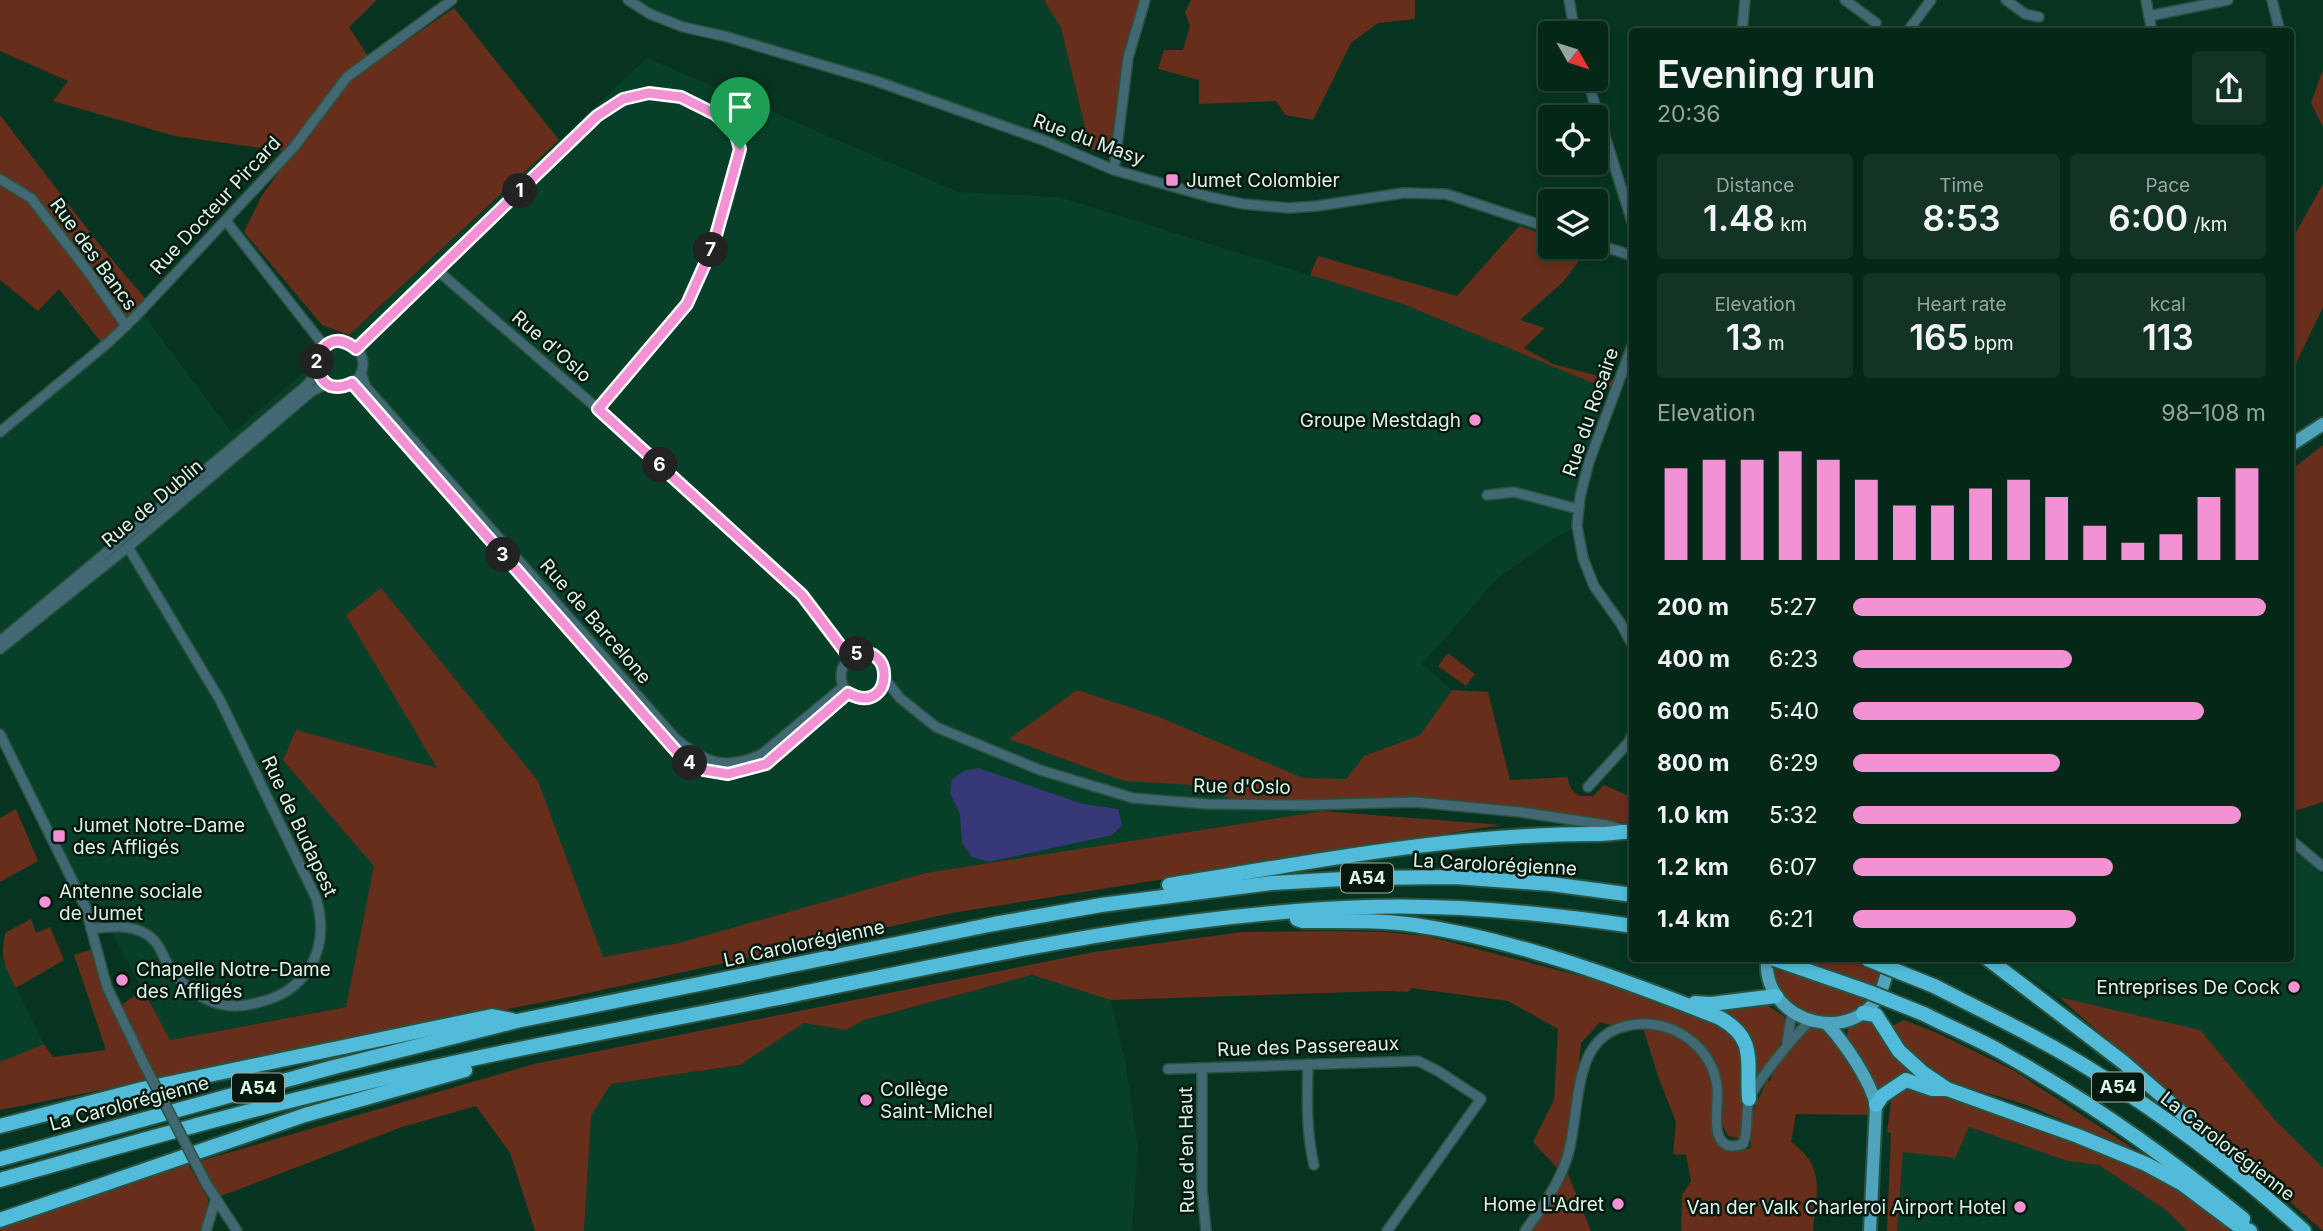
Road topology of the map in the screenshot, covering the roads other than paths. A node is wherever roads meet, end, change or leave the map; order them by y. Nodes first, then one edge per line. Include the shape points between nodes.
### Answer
1 (452, 0) edge
2 (628, 0) edge
3 (1145, 0) edge
4 (1569, 0) edge
5 (1745, 0) edge
6 (1845, 0) edge
7 (1931, 0) edge
8 (2006, 0) edge
9 (2146, 0) edge
10 (2228, 0) edge
11 (2272, 0) edge
12 (2149, 16) junction
13 (2039, 17) dead end
14 (1573, 21) edge
15 (1876, 23) dead end
16 (1742, 28) edge
17 (1910, 28) edge
18 (2151, 28) edge
19 (2279, 28) edge
20 (1591, 91) edge
21 (1114, 170) junction
22 (0, 179) edge
23 (1629, 212) edge
24 (226, 221) junction
25 (1538, 224) edge
26 (1608, 248) edge
27 (1629, 255) edge
28 (438, 271) junction
29 (126, 326) junction
30 (325, 347) junction
31 (356, 349) junction
32 (1629, 354) edge
33 (318, 372) junction
34 (361, 373) junction
35 (327, 383) junction
36 (352, 383) junction
37 (598, 409) junction
38 (2323, 424) edge
39 (0, 432) edge
40 (2294, 444) edge
41 (1487, 495) dead end
42 (1578, 509) junction
43 (128, 547) junction
44 (1629, 639) edge
45 (0, 641) edge
46 (0, 649) edge
47 (849, 657) junction
48 (885, 679) junction
49 (846, 690) junction
50 (0, 734) edge
51 (1629, 742) edge
52 (1588, 787) dead end
53 (1629, 831) edge
54 (1629, 832) edge
55 (2294, 843) edge
56 (2322, 866) edge
57 (1629, 894) edge
58 (1101, 905) junction
59 (1283, 913) junction
60 (1629, 925) edge
61 (91, 929) junction
62 (1768, 962) edge
63 (1783, 962) edge
64 (1874, 962) edge
65 (1889, 962) edge
66 (1992, 962) edge
67 (1776, 996) junction
68 (1676, 1001) junction
69 (1792, 1013) junction
70 (1863, 1013) junction
71 (1849, 1020) junction
72 (517, 1021) junction
73 (1809, 1021) junction
74 (1827, 1024) junction
75 (1787, 1044) junction
76 (1848, 1053) junction
77 (486, 1057) junction
78 (1308, 1064) junction
79 (1202, 1068) junction
80 (1168, 1069) dead end
81 (1947, 1089) junction
82 (1749, 1099) junction
83 (1876, 1105) junction
84 (0, 1126) edge
85 (0, 1159) edge
86 (1314, 1165) dead end
87 (0, 1180) edge
88 (216, 1198) junction
89 (2286, 1214) junction
90 (0, 1220) edge
91 (1208, 1229) edge
92 (206, 1231) edge
93 (237, 1231) edge
94 (1387, 1231) edge
95 (1525, 1231) edge
96 (1870, 1231) edge
97 (2250, 1231) edge
98 (2258, 1231) edge
99 (2304, 1231) edge

1 - 24 street, Rue Docteur Pircard via 347,77 294,147
2 - 21 street, Rue du Masy via 674,24 876,81
3 - 21 street via 1128,58
4 - 14 street
5 - 16 street
6 - 15 street
7 - 17 street
8 - 13 street via 2025,14
9 - 12 street
10 - 12 street
11 - 19 street
12 - 18 street
20 - 23 street
21 - 25 street, Rue du Masy via 1210,197 1266,206 1317,206 1403,193 1446,194
22 - 29 street, Rue des Bancs via 31,198
24 - 29 street, Rue Docteur Pircard
24 - 30 street
26 - 27 street
28 - 31 street
28 - 37 street, Rue d'Oslo
28 - 37 street via 597,116 623,99 649,93 681,97 715,114 735,132 740,149 713,246 687,304
29 - 39 street, Rue Docteur Pircard
30 - 31 street via 345,342
30 - 33 street via 318,358
31 - 34 street via 362,360
32 - 42 street, Rue du Rosaire via 1589,462
33 - 35 street
33 - 45 street, Rue de Dublin
34 - 36 street
34 - 49 street, Rue de Barcelone via 366,387 691,751 707,761 746,762
35 - 36 street via 340,387
35 - 43 street, Rue de Dublin
36 - 49 street, Rue de Barcelone via 684,760 728,774 766,764
37 - 47 street, Rue d'Oslo via 802,595
38 - 40 main road
41 - 42 street via 1514,492
42 - 44 street, Rue du Rosaire via 1580,544 1594,586
43 - 46 street, Rue de Dublin
43 - 61 street, Rue de Budapest via 234,726 316,898 321,934 316,957 305,976 288,991 247,1005 226,1005 185,987 147,934 120,925
47 - 48 street via 863,653 877,658
47 - 49 street via 841,671
48 - 49 street via 871,697 855,697
48 - 53 street, Rue d'Oslo via 900,698 936,727 1040,771 1132,798 1232,804 1415,802 1520,812
50 - 61 street via 85,906
51 - 52 street
54 - 58 highway via 1552,833 1420,846 1129,892
55 - 56 street
57 - 58 highway, La Carolorégienne / A54 via 1455,877 1361,878 1231,887
58 - 72 highway, La Carolorégienne / A54
59 - 60 highway, La Carolorégienne / A54 via 1367,907 1454,908
59 - 68 highway via 1303,921 1356,920 1450,931 1547,957
59 - 77 highway, La Carolorégienne / A54 via 1198,921 981,957
61 - 88 street, bridge via 107,987
62 - 67 main road
63 - 98 highway, A54, bridge via 1924,1014 1999,1051 2146,1142
64 - 89 highway, La Carolorégienne / A54, bridge via 2015,1026 2092,1070 2163,1118
65 - 70 main road via 1880,995
66 - 89 highway via 2133,1071 2265,1186
67 - 68 highway via 1711,1004
67 - 69 main road
68 - 82 highway via 1720,1018 1741,1033 1750,1056
69 - 73 main road
69 - 75 street
70 - 71 main road
70 - 81 highway via 1876,1015 1899,1051
71 - 74 main road
71 - 76 main road
72 - 84 highway via 492,1016 142,1089
72 - 85 highway, La Carolorégienne / A54
73 - 74 main road
73 - 75 street
74 - 76 main road
75 - 82 street
76 - 83 main road
77 - 87 highway, La Carolorégienne / A54 via 338,1089
77 - 90 highway via 464,1070 305,1115
78 - 79 street, Rue des Passereaux
78 - 86 street via 1308,1143
78 - 94 street, Rue des Passereaux via 1418,1061 1481,1099
79 - 80 street, Rue des Passereaux
79 - 91 street, Rue d'en Haut via 1202,1189
81 - 83 highway via 1906,1080
81 - 97 highway via 2146,1164
82 - 95 street via 1747,1134 1742,1144 1733,1148 1718,1135 1717,1084 1709,1060 1692,1040 1653,1024 1629,1025 1606,1036 1583,1066 1567,1157
83 - 96 main road
88 - 92 street
88 - 93 street
89 - 99 highway, La Carolorégienne / A54

